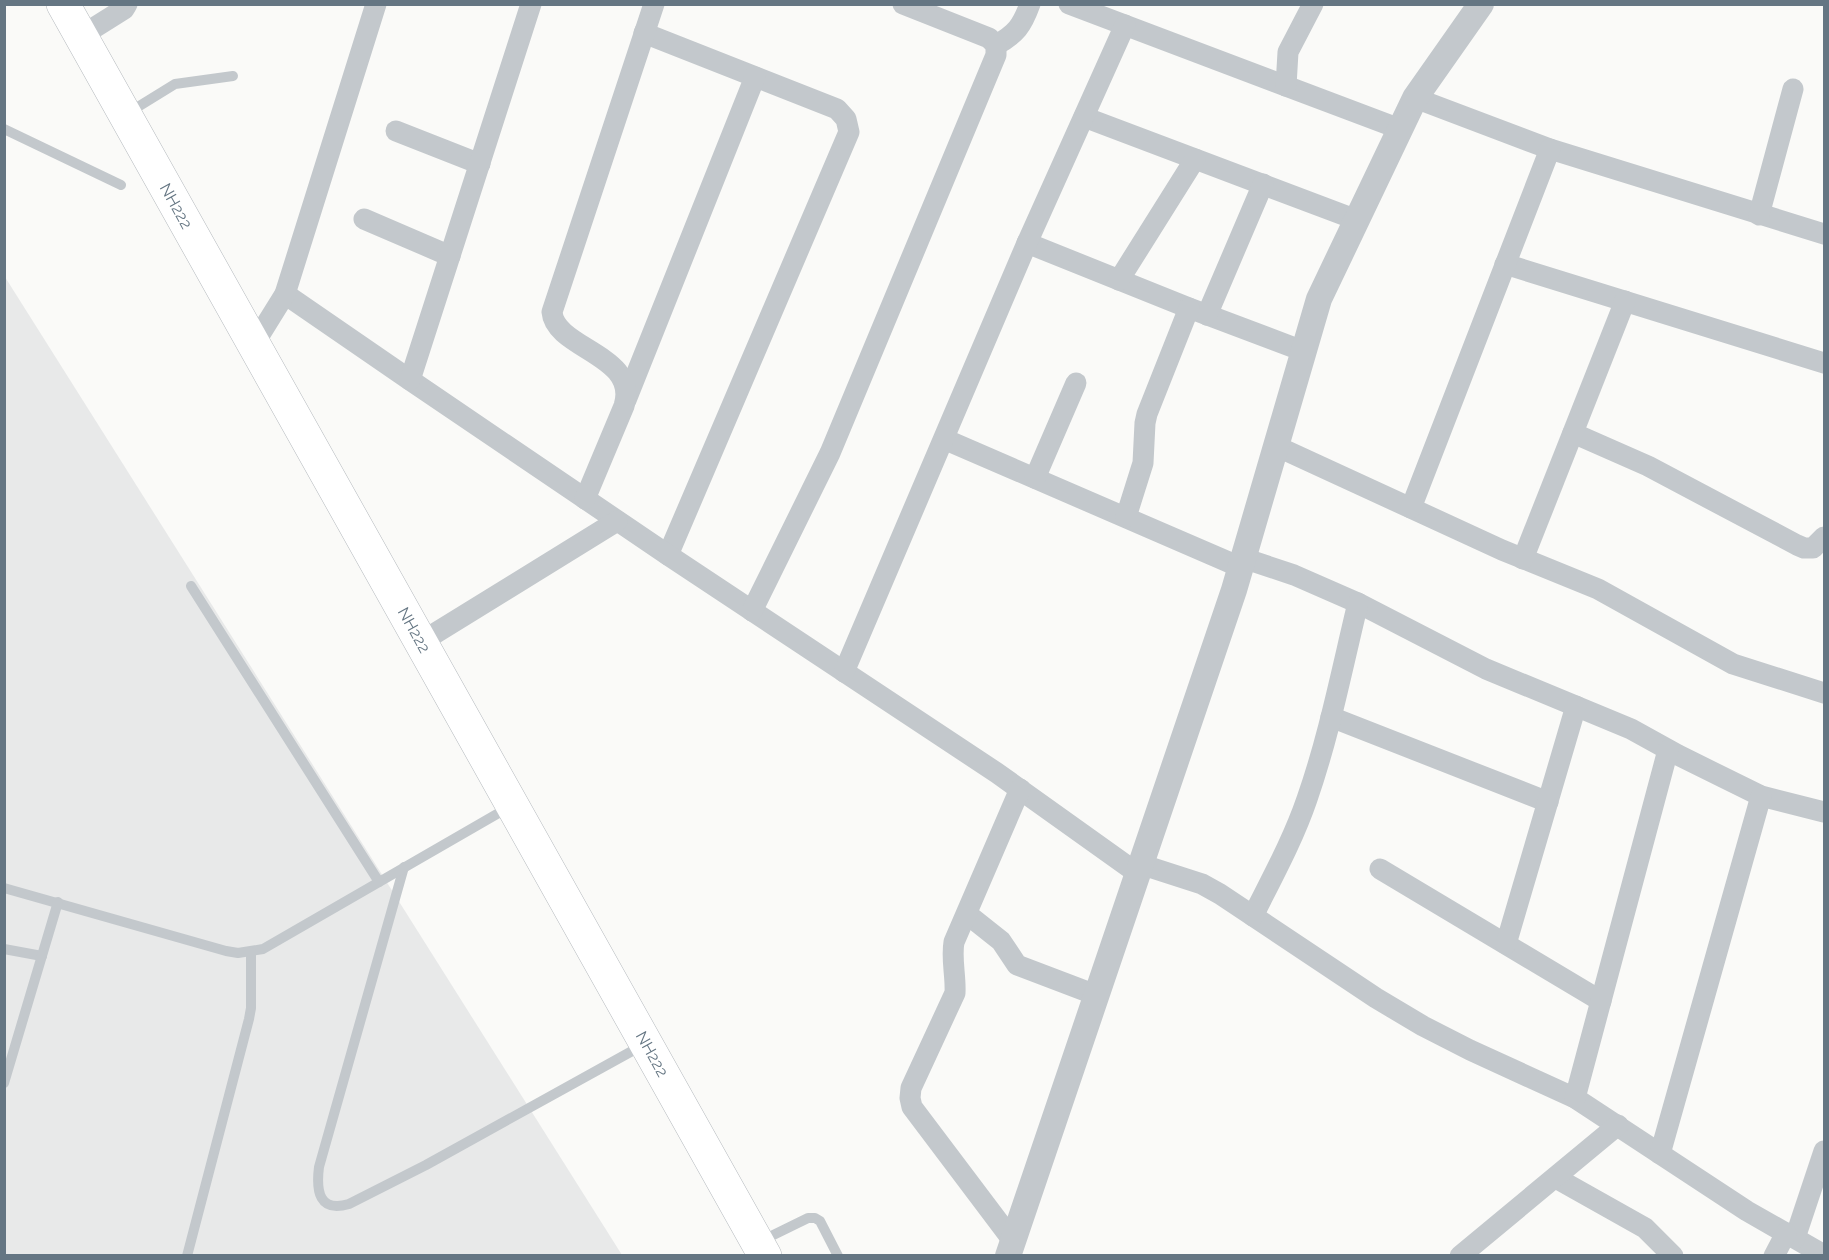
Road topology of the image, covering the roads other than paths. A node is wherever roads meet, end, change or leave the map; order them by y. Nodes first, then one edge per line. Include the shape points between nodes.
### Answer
1 (63, 4) edge
2 (127, 4) edge
3 (376, 4) edge
4 (531, 4) edge
5 (654, 4) edge
6 (903, 4) edge
7 (1030, 4) edge
8 (1069, 4) edge
9 (1313, 4) edge
10 (1481, 4) edge
11 (1125, 26) junction
12 (644, 33) junction
13 (81, 36) junction
14 (996, 45) junction
15 (233, 76) dead end
16 (755, 77) junction
17 (1286, 86) junction
18 (1793, 89) dead end
19 (1415, 98) junction
20 (125, 114) junction
21 (1084, 117) junction
22 (4, 129) edge
23 (1400, 129) junction
24 (396, 131) dead end
25 (1550, 149) junction
26 (1195, 159) junction
27 (480, 164) junction
28 (121, 184) dead end
29 (1263, 184) junction
30 (1759, 215) junction
31 (364, 219) dead end
32 (1357, 220) junction
33 (1824, 234) edge
34 (1027, 243) junction
35 (450, 255) junction
36 (1505, 264) junction
37 (1119, 280) junction
38 (285, 294) junction
39 (1625, 301) junction
40 (1198, 312) junction
41 (254, 344) junction
42 (1303, 351) junction
43 (1824, 363) edge
44 (410, 380) junction
45 (1076, 383) dead end
46 (626, 400) junction
47 (1573, 433) junction
48 (944, 439) junction
49 (1276, 446) junction
50 (1035, 478) junction
51 (585, 499) junction
52 (1411, 508) junction
53 (1126, 517) junction
54 (617, 521) junction
55 (1824, 537) edge
56 (668, 555) junction
57 (1523, 559) junction
58 (1241, 562) junction
59 (191, 586) dead end
60 (1358, 603) junction
61 (752, 611) junction
62 (421, 642) junction
63 (843, 672) junction
64 (1824, 693) edge
65 (1576, 706) junction
66 (1331, 717) junction
67 (1668, 750) junction
68 (1020, 789) junction
69 (1761, 796) junction
70 (1548, 802) junction
71 (512, 805) junction
72 (1824, 812) edge
73 (404, 867) junction
74 (1139, 868) junction
75 (1380, 869) dead end
76 (379, 882) junction
77 (4, 888) edge
78 (58, 902) junction
79 (967, 914) junction
80 (1253, 916) junction
81 (1506, 944) junction
82 (4, 949) edge
83 (251, 952) junction
84 (42, 956) junction
85 (1096, 995) junction
86 (1601, 1001) junction
87 (646, 1044) junction
88 (4, 1083) edge
89 (1575, 1098) junction
90 (1618, 1125) junction
91 (1824, 1150) edge
92 (1660, 1155) junction
93 (1556, 1178) junction
94 (1790, 1235) junction
95 (1010, 1248) edge
96 (761, 1249) edge
97 (1772, 1255) edge
98 (1824, 1255) edge
99 (187, 1256) edge
100 (838, 1256) edge
101 (1460, 1256) edge
102 (1673, 1256) edge

1 - 13 main road, NH222
2 - 13 street
3 - 38 street
4 - 27 street
5 - 12 street
6 - 14 street via 989,38
7 - 14 street via 1018,30
8 - 11 street
9 - 17 street via 1288,52
10 - 19 street
11 - 17 street
11 - 21 street
12 - 16 street
12 - 46 street via 552,312 560,330 611,365 623,383
13 - 20 main road, NH222
14 - 61 street via 996,55 830,453
15 - 20 lane via 175,84
16 - 46 street
16 - 56 street via 837,109 846,119 849,132
17 - 23 street
18 - 30 street
19 - 23 street
19 - 25 street
20 - 41 main road, NH222
21 - 26 street
21 - 34 street
22 - 28 lane
23 - 32 street
24 - 27 street
25 - 30 street
25 - 36 street
26 - 29 street
26 - 37 street
27 - 35 street
29 - 32 street
29 - 40 street
30 - 33 street
31 - 35 street
32 - 42 street via 1319,299
34 - 37 street
34 - 48 street
35 - 44 street
36 - 39 street
36 - 52 street
37 - 40 street
38 - 41 street
38 - 44 street
39 - 43 street
39 - 47 street
40 - 42 street
40 - 53 street via 1147,414 1143,463
41 - 62 main road, NH222
42 - 49 street
44 - 51 street
45 - 50 street
46 - 51 street
47 - 55 street via 1648,466 1804,548 1813,548
47 - 57 street
48 - 50 street
48 - 63 street
49 - 52 street
49 - 58 street
50 - 53 street
51 - 54 street
52 - 57 street
53 - 58 street
54 - 56 street
54 - 62 street
56 - 61 street
57 - 64 street via 1598,589 1733,664
58 - 60 street via 1293,575
58 - 74 street
59 - 76 lane
60 - 65 street via 1486,669
60 - 66 street
61 - 63 street
62 - 71 main road, NH222
63 - 68 street
65 - 67 street
65 - 70 street
66 - 70 street
66 - 80 street via 1293,837
67 - 69 street
67 - 86 street
68 - 74 street
68 - 79 street
69 - 72 street
69 - 92 street
70 - 81 street
71 - 73 lane
71 - 87 main road, NH222
73 - 76 lane
73 - 87 lane via 319,1167 318,1188 325,1203 339,1207 349,1204
74 - 80 street via 1202,884
74 - 85 street
75 - 81 street
76 - 83 lane via 263,949
77 - 78 lane
78 - 83 lane via 226,951
78 - 84 lane
79 - 85 street via 1000,941 1017,965
79 - 95 street via 954,942 955,993 911,1088 910,1098 912,1107
80 - 89 street via 1423,1026
81 - 86 street
82 - 84 lane
83 - 99 lane via 249,1019
84 - 88 lane
85 - 95 street
86 - 89 street
87 - 96 main road, NH222
89 - 90 street
90 - 92 street
90 - 93 street
91 - 94 street
92 - 94 street
93 - 101 street
93 - 102 street via 1645,1228
94 - 97 street
94 - 98 street
96 - 100 lane via 808,1218 815,1218

